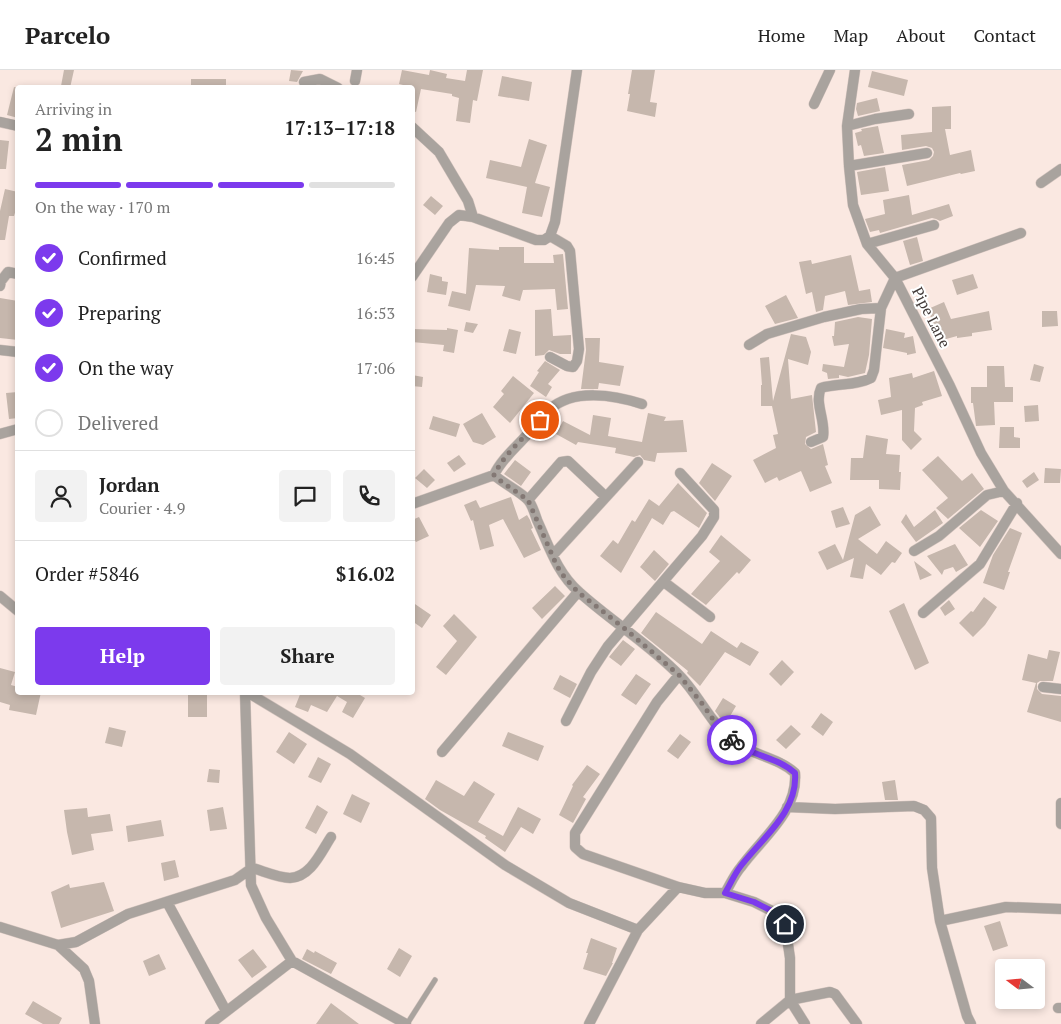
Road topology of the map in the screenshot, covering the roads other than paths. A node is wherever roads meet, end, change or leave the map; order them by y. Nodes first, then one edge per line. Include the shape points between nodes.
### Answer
1 (357, 70) edge
2 (577, 70) edge
3 (830, 70) edge
4 (855, 70) edge
5 (355, 81) dead end
6 (304, 82) dead end
7 (332, 85) edge
8 (814, 104) dead end
9 (909, 114) dead end
10 (0, 122) edge
11 (15, 125) edge
12 (847, 126) junction
13 (415, 130) edge
14 (927, 153) dead end
15 (849, 166) junction
16 (1061, 169) edge
17 (1041, 183) dead end
18 (473, 217) junction
19 (934, 225) dead end
20 (1021, 232) dead end
21 (550, 236) junction
22 (867, 244) junction
23 (15, 273) edge
24 (415, 273) edge
25 (895, 278) junction
26 (0, 286) edge
27 (881, 308) junction
28 (749, 345) dead end
29 (0, 350) edge
30 (15, 352) edge
31 (550, 357) dead end
32 (642, 404) dead end
33 (15, 430) edge
34 (0, 434) edge
35 (811, 442) dead end
36 (638, 462) dead end
37 (680, 473) dead end
38 (494, 475) junction
39 (1004, 490) junction
40 (606, 497) junction
41 (528, 500) junction
42 (415, 503) edge
43 (1017, 503) junction
44 (914, 551) dead end
45 (1061, 554) edge
46 (553, 555) junction
47 (664, 582) junction
48 (578, 592) junction
49 (0, 596) edge
50 (15, 608) edge
51 (923, 613) dead end
52 (710, 617) dead end
53 (624, 628) junction
54 (679, 675) junction
55 (1043, 687) dead end
56 (1061, 689) edge
57 (246, 695) edge
58 (251, 695) edge
59 (566, 720) dead end
60 (442, 752) dead end
61 (1061, 803) edge
62 (787, 807) junction
63 (1061, 824) edge
64 (331, 837) dead end
65 (252, 868) junction
66 (678, 888) junction
67 (725, 893) junction
68 (167, 902) junction
69 (1061, 909) edge
70 (940, 921) junction
71 (0, 927) edge
72 (638, 930) junction
73 (58, 945) junction
74 (292, 961) junction
75 (435, 980) dead end
76 (790, 1000) junction
77 (226, 1012) junction
78 (95, 1024) edge
79 (210, 1024) edge
80 (407, 1024) edge
81 (589, 1024) edge
82 (761, 1024) edge
83 (805, 1024) edge
84 (856, 1024) edge
85 (971, 1024) edge

1 - 5 street
2 - 21 street via 555,222
3 - 8 street
4 - 12 street, Pipe Lane
6 - 7 street via 320,79
9 - 12 street
10 - 11 street
12 - 15 street, Pipe Lane
13 - 18 street via 439,152 468,201
14 - 15 street
15 - 22 street, Pipe Lane via 853,205
16 - 17 street
18 - 21 street via 536,240
18 - 24 street via 459,215 449,223
19 - 22 street
20 - 25 street
21 - 31 street via 570,251 579,349 573,367
22 - 25 street, Pipe Lane
23 - 26 street via 8,272
25 - 27 street
25 - 39 street, Pipe Lane via 981,454
27 - 28 street via 824,317 767,334
27 - 35 street via 871,378 821,388 818,395 825,429 823,437
29 - 30 street
32 - 38 street via 627,399 583,395 566,400 550,409
33 - 34 street
36 - 40 street
37 - 47 street via 714,510 714,517
38 - 41 street
38 - 42 street
39 - 43 street, Pipe Lane
39 - 44 street via 987,495 939,536
40 - 41 street via 568,461 564,461
40 - 46 street
41 - 46 street
43 - 45 street, Pipe Lane
43 - 51 street via 980,564
46 - 48 street via 561,572
47 - 52 street
47 - 53 street
48 - 53 street
48 - 60 street
49 - 50 street
53 - 54 street
53 - 59 street via 608,646
54 - 62 street via 718,727 735,742 788,766 795,773 793,797
54 - 66 street via 657,702 575,833 575,847 583,854
55 - 56 street
57 - 65 street
58 - 72 street via 350,754 505,865 569,903
61 - 63 street
62 - 67 street
62 - 70 street via 914,806 924,810 931,818 932,868
64 - 65 street via 310,870 300,876 289,878
65 - 68 street via 235,880
65 - 74 street via 252,885 259,902
66 - 67 street
66 - 72 street
67 - 76 street via 774,912 785,924 790,958
68 - 73 street via 128,914 76,942
68 - 77 street
69 - 70 street via 1006,907
70 - 85 street
71 - 73 street
72 - 81 street
73 - 78 street via 84,969 89,981
74 - 77 street
74 - 80 street
75 - 80 lane
76 - 82 street
76 - 83 street
76 - 84 street via 830,992 835,994
77 - 79 street

